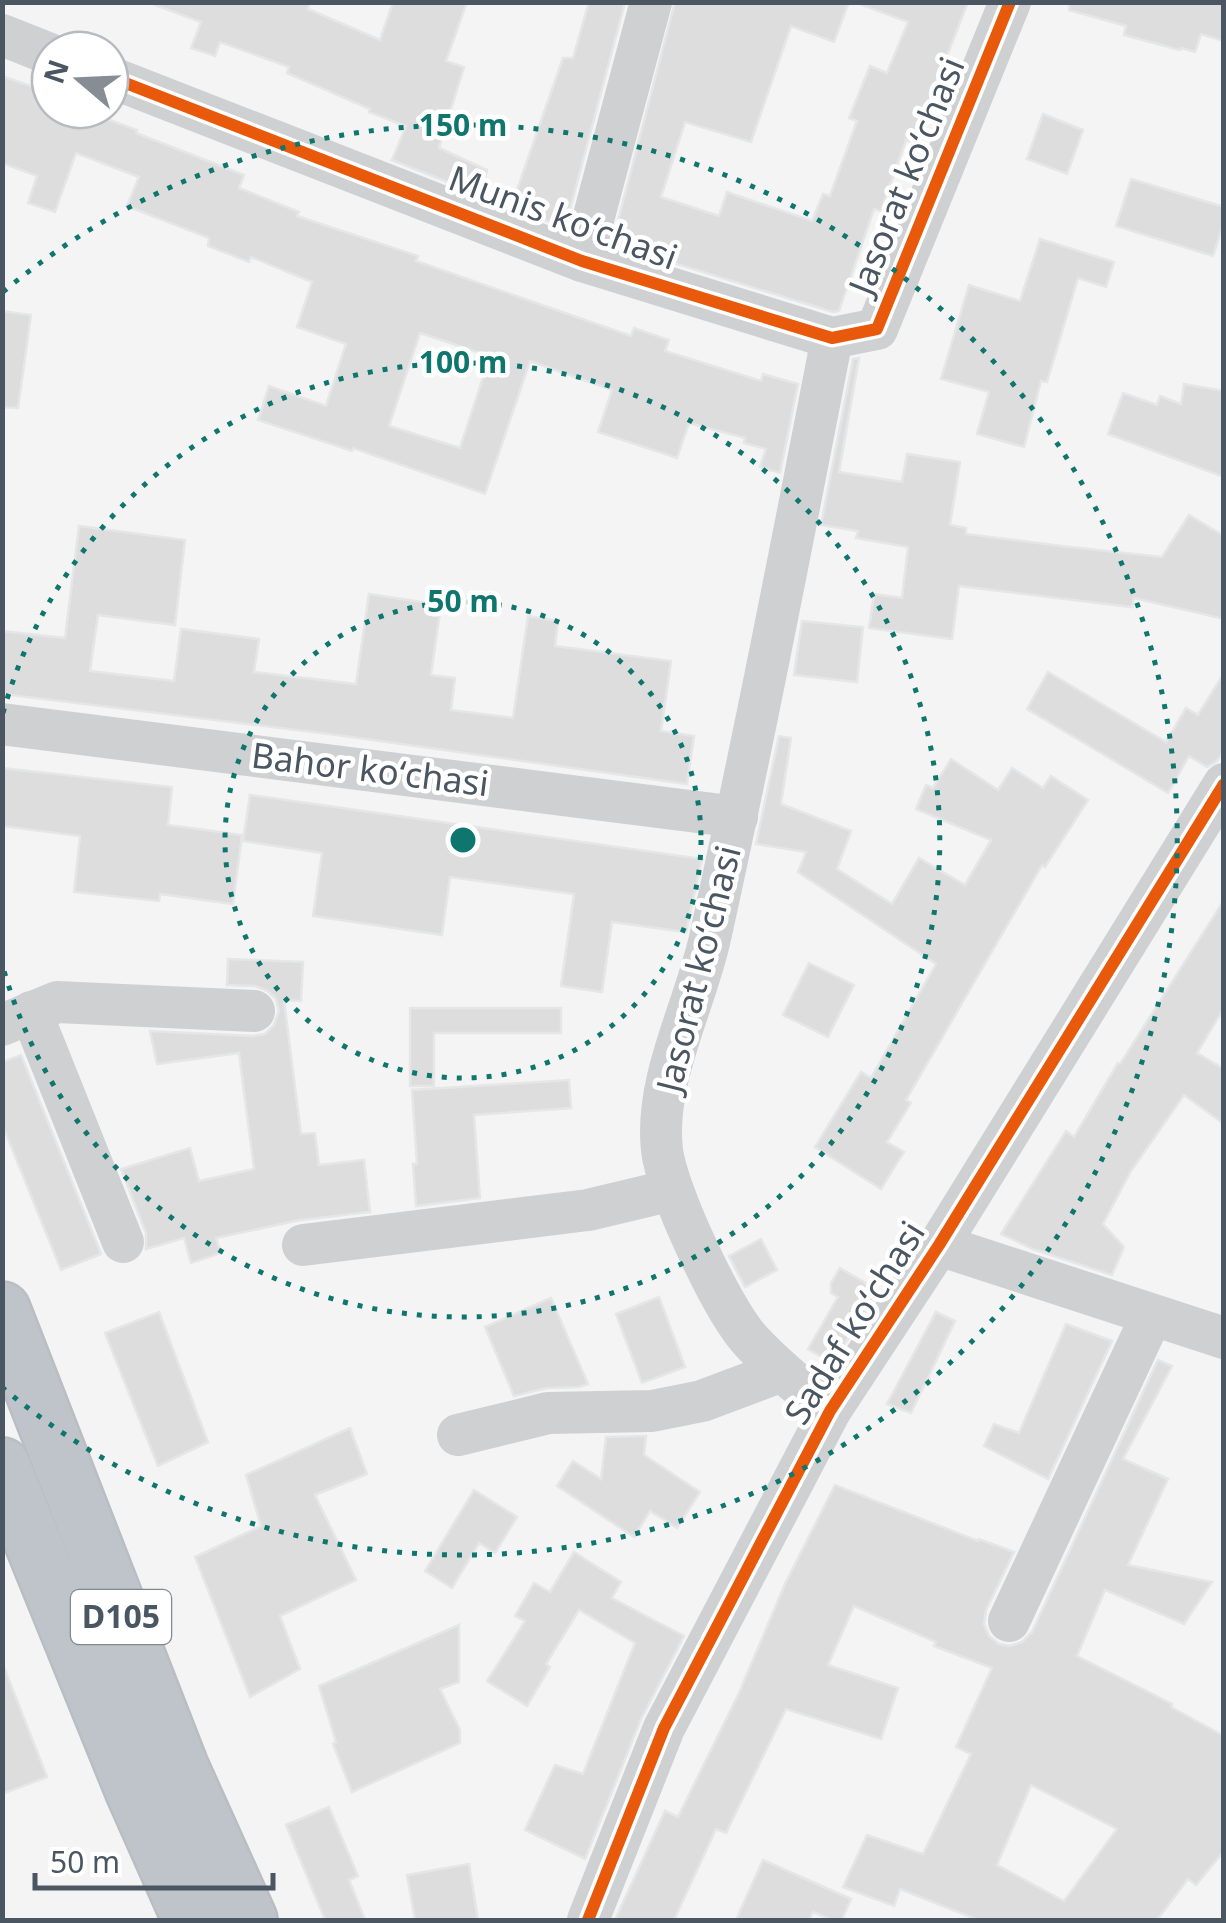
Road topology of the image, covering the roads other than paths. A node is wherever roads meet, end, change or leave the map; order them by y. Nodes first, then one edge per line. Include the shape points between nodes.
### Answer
1 (652, 2) edge
2 (1010, 2) edge
3 (2, 35) edge
4 (30, 46) edge
5 (130, 85) edge
6 (582, 261) junction
7 (832, 338) junction
8 (2, 724) edge
9 (1224, 784) edge
10 (737, 817) junction
11 (254, 1012) dead end
12 (17, 1018) edge
13 (672, 1190) junction
14 (123, 1242) dead end
15 (303, 1245) dead end
16 (939, 1246) junction
17 (2, 1310) edge
18 (1152, 1314) junction
19 (1224, 1338) edge
20 (782, 1371) junction
21 (830, 1412) junction
22 (458, 1436) dead end
23 (2, 1466) edge
24 (1009, 1621) dead end
25 (156, 1778) junction
26 (191, 1920) edge
27 (249, 1920) edge
28 (588, 1920) edge

1 - 6 street
2 - 7 street, Jasorat koʻchasi via 878,329
3 - 4 street
5 - 6 street, Munis koʻchasi
6 - 7 street, Munis koʻchasi
7 - 10 street, Jasorat koʻchasi
8 - 10 street, Bahor koʻchasi
9 - 16 street, Sadaf koʻchasi
10 - 13 street, Jasorat koʻchasi via 708,952 665,1088 662,1150
11 - 12 street via 57,1002
12 - 14 street
13 - 15 street via 588,1210
13 - 20 street, Jasorat koʻchasi via 720,1292 748,1338
16 - 18 street
16 - 21 street, Sadaf koʻchasi
17 - 25 highway, D105
18 - 19 street
18 - 24 street
20 - 21 street, Jasorat koʻchasi
20 - 22 street via 702,1401 652,1411 548,1413
21 - 28 street, Sadaf koʻchasi via 664,1728
23 - 25 highway, D105
25 - 26 highway, D105
25 - 27 highway, D105

